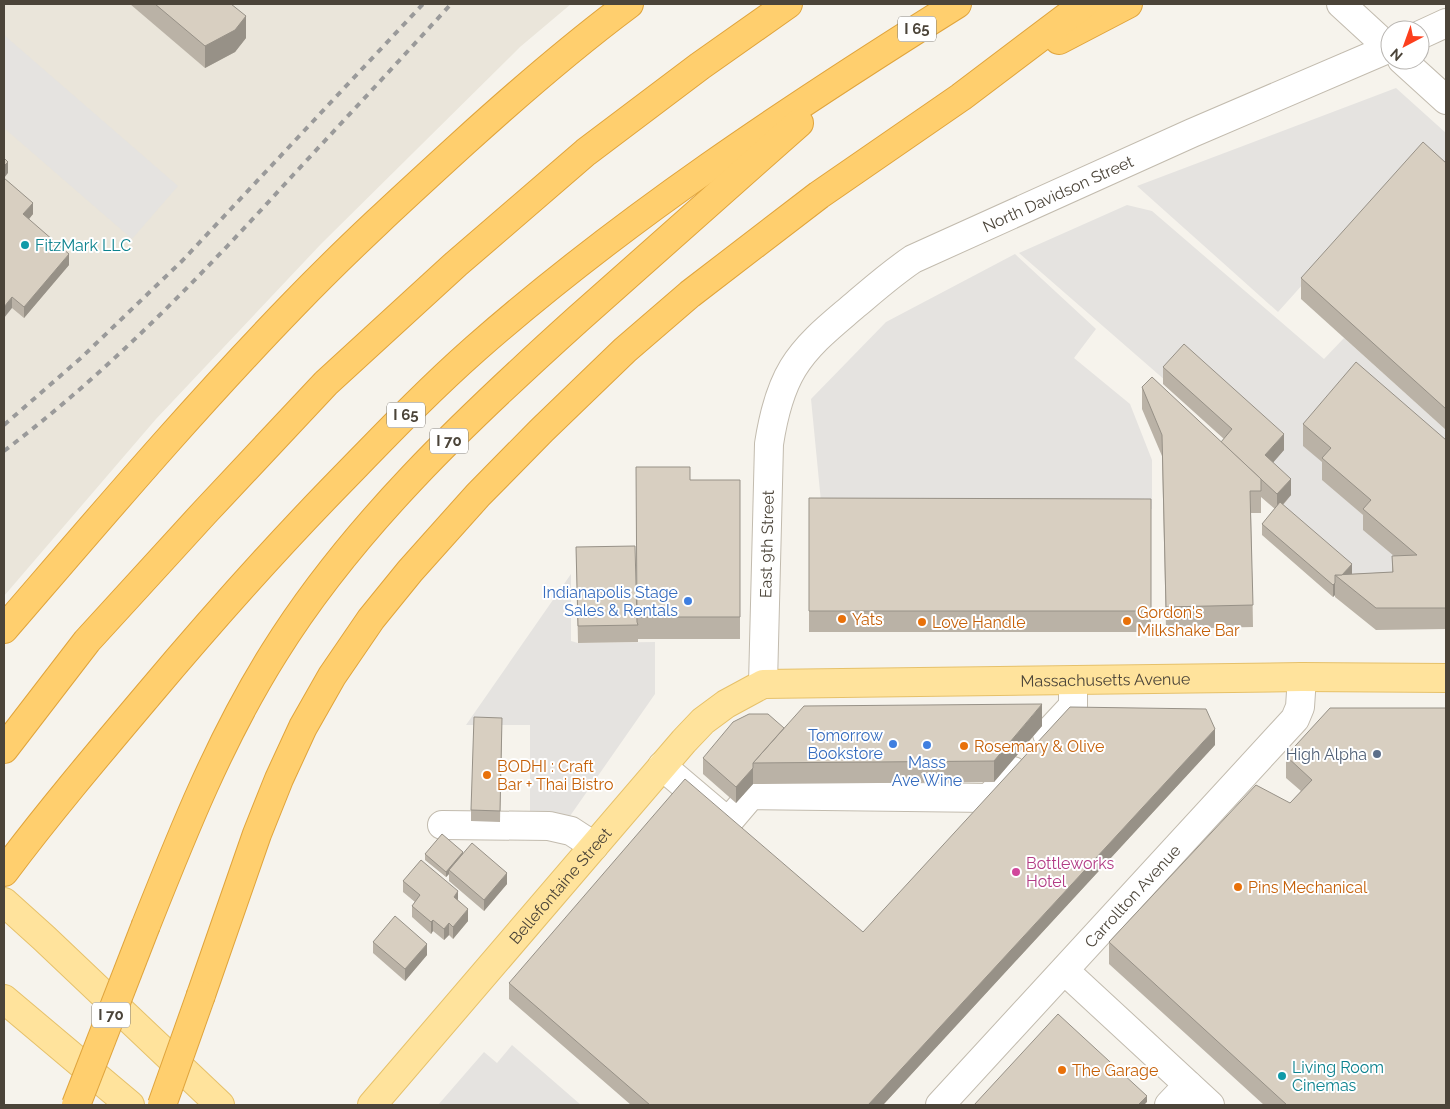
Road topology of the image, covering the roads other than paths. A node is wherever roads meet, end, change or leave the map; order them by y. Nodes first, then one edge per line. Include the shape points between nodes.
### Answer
1 (628, 4) edge
2 (788, 4) edge
3 (957, 4) edge
4 (1084, 4) edge
5 (1128, 4) edge
6 (1341, 4) edge
7 (1446, 23) edge
8 (1430, 30) edge
9 (1380, 39) edge
10 (1380, 52) edge
11 (876, 54) junction
12 (1413, 70) edge
13 (961, 97) junction
14 (1446, 100) edge
15 (777, 405) joint
16 (4, 629) edge
17 (1302, 678) junction
18 (1446, 678) edge
19 (1073, 681) junction
20 (763, 684) junction
21 (4, 748) edge
22 (662, 766) junction
23 (442, 825) dead end
24 (594, 846) junction
25 (9, 866) edge
26 (4, 902) edge
27 (1064, 971) junction
28 (4, 999) edge
29 (1188, 1085) junction
30 (76, 1105) edge
31 (130, 1105) edge
32 (162, 1105) edge
33 (220, 1105) edge
34 (372, 1105) edge
35 (940, 1105) edge
36 (1169, 1105) edge
37 (1210, 1105) edge

1 - 16 highway via 525,87 294,303 164,444
2 - 21 highway via 586,152 456,264 326,383 87,641
3 - 11 highway, I 65
4 - 13 highway
5 - 13 highway via 1022,60
6 - 9 street
7 - 8 street
10 - 15 street, North Davidson Street via 912,259 816,339 793,368
11 - 25 highway, I 65 via 744,143 610,240 474,350 421,399 255,572 124,723
11 - 30 highway, I 70, bridge via 554,341 423,466 378,516 304,609 249,694 210,771 184,828
12 - 14 street
13 - 32 highway, bridge via 819,195 690,294 582,390 410,571 332,676 278,779
15 - 20 street, East 9th Street via 769,444
17 - 18 main road, Massachusetts Avenue
17 - 19 main road, Massachusetts Avenue
17 - 27 street, Carrollton Avenue via 1300,707 1295,719
19 - 20 main road, Massachusetts Avenue
19 - 22 street via 1073,706 989,798 751,795 728,822
20 - 22 main road, Bellefontaine Street via 703,721
22 - 24 main road, Bellefontaine Street
23 - 24 street via 549,826 571,831
24 - 34 main road, Bellefontaine Street
26 - 33 main road
27 - 29 street
27 - 35 street, Carrollton Avenue
28 - 31 main road
29 - 36 street
29 - 37 street

